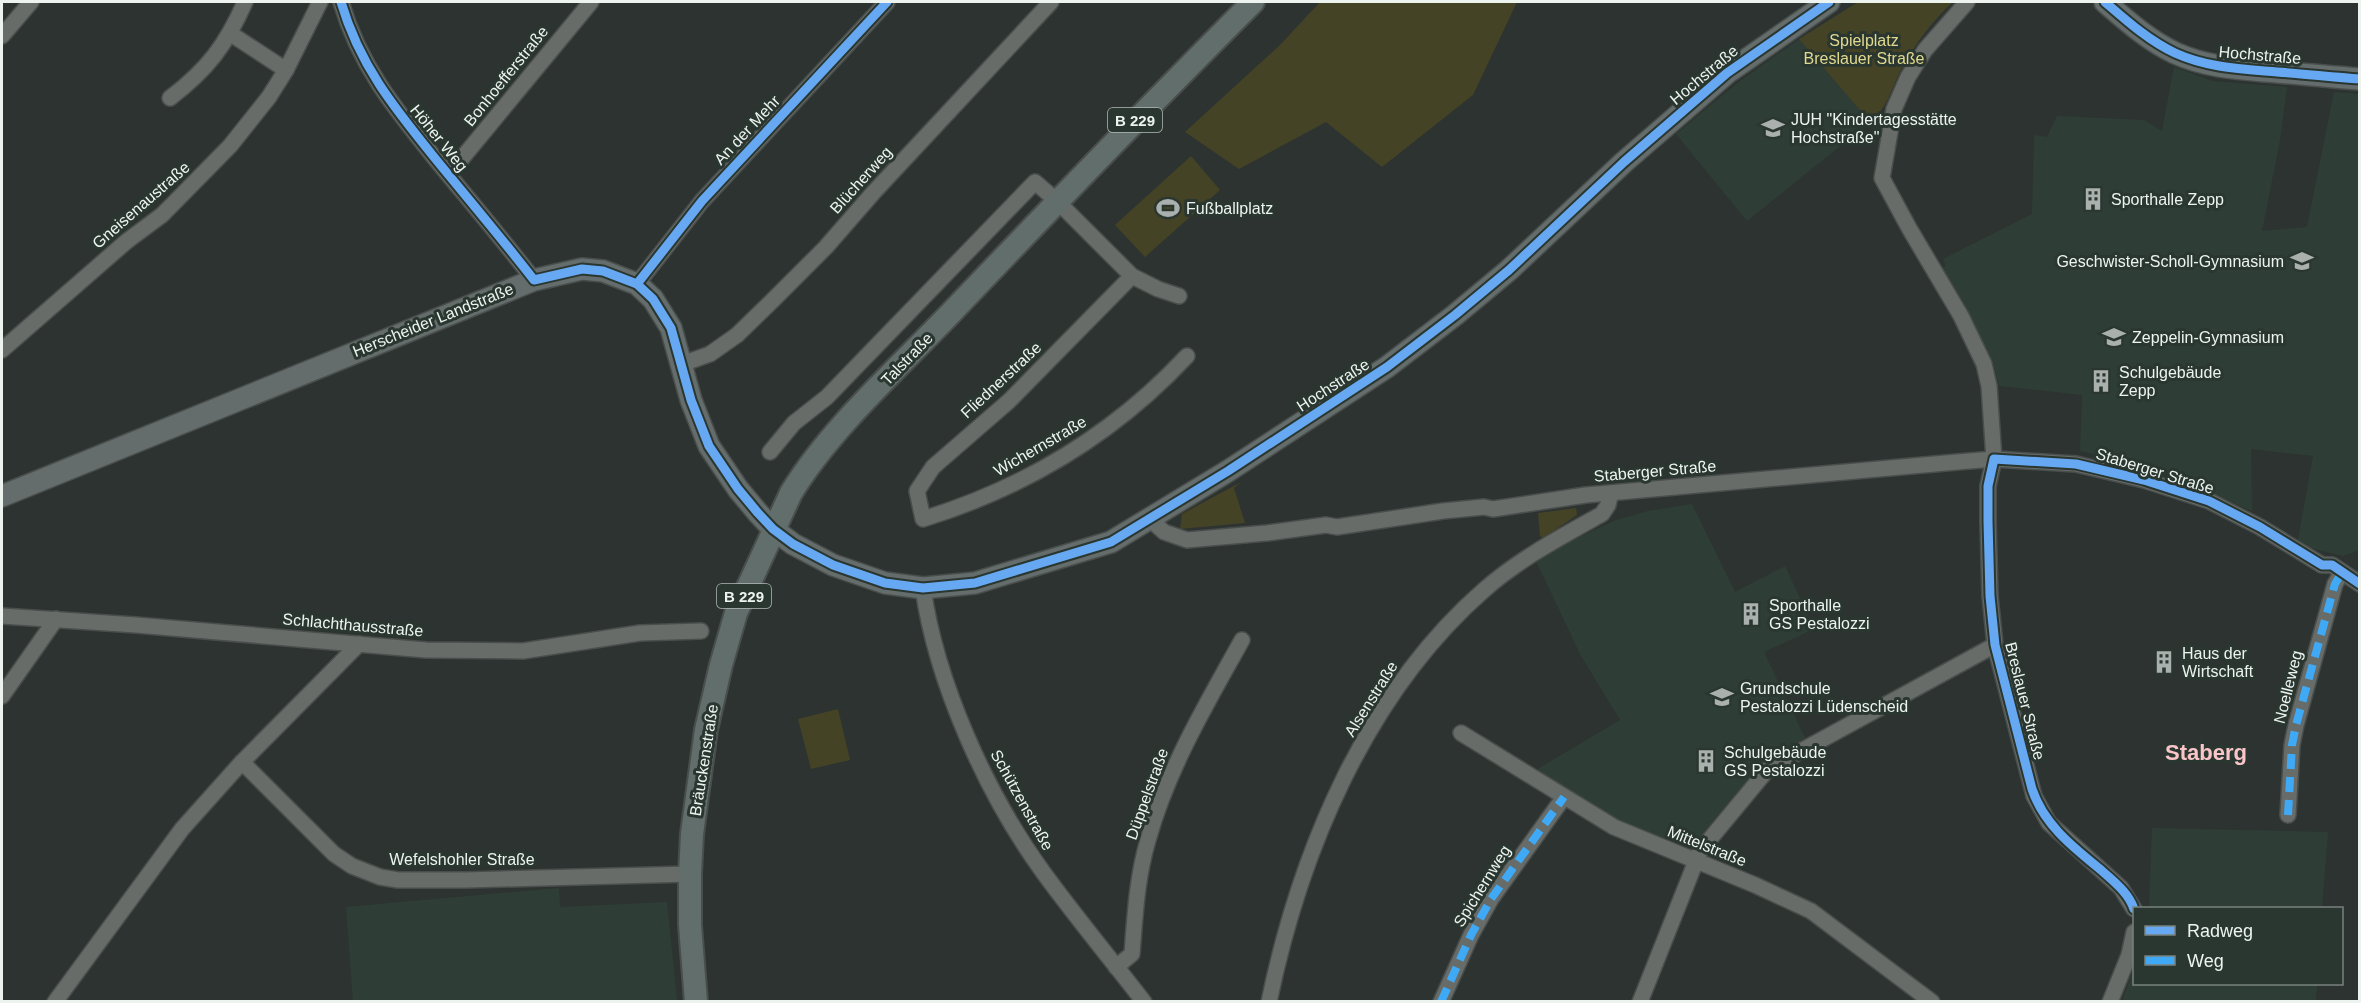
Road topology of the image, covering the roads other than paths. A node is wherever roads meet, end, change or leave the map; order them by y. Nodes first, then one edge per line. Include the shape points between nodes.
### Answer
1 (31, 2) edge
2 (245, 2) edge
3 (320, 2) edge
4 (341, 2) edge
5 (591, 2) edge
6 (887, 2) edge
7 (1051, 2) edge
8 (1253, 2) edge
9 (1828, 2) edge
10 (1967, 2) edge
11 (2105, 2) edge
12 (231, 34) junction
13 (2, 36) edge
14 (286, 70) junction
15 (2360, 79) edge
16 (170, 98) dead end
17 (449, 174) junction
18 (1057, 201) junction
19 (1132, 276) junction
20 (534, 280) junction
21 (637, 284) junction
22 (1179, 296) dead end
23 (2, 350) edge
24 (1187, 356) dead end
25 (682, 364) junction
26 (770, 452) dead end
27 (1994, 459) junction
28 (1611, 493) junction
29 (2, 496) edge
30 (923, 519) joint
31 (1151, 520) junction
32 (773, 529) junction
33 (2342, 572) junction
34 (2360, 584) edge
35 (923, 588) junction
36 (2, 616) edge
37 (56, 619) junction
38 (701, 631) dead end
39 (1242, 640) dead end
40 (359, 644) junction
41 (1995, 645) junction
42 (2, 696) edge
43 (1461, 733) dead end
44 (242, 762) junction
45 (1564, 797) junction
46 (2288, 815) dead end
47 (1696, 861) junction
48 (690, 874) junction
49 (2133, 907) edge
50 (2133, 936) edge
51 (1116, 967) junction
52 (55, 1002) edge
53 (696, 1002) edge
54 (1144, 1002) edge
55 (1269, 1002) edge
56 (1441, 1002) edge
57 (1640, 1002) edge
58 (1932, 1002) edge
59 (2110, 1002) edge

1 - 13 street
2 - 12 street
3 - 14 street, Gneisenaustraße
4 - 17 street, Höher Weg via 350,32 371,73
5 - 17 street, Bonhoefferstraße
6 - 21 street, An der Mehr via 702,201
7 - 25 street, Blücherweg via 773,300 710,354
8 - 18 main road, Talstraße / B 229
9 - 31 main road, Hochstraße via 1727,72 1509,270 1412,349
10 - 27 street, Breslauer Straße via 1908,76 1894,109 1882,178 1984,364
11 - 15 main road, Hochstraße via 2139,31 2175,53 2204,64
12 - 14 street
12 - 16 street via 193,80
14 - 23 street, Gneisenaustraße via 241,134 197,182
17 - 20 street, Höher Weg
18 - 19 street
18 - 26 street, Talstraße via 1035,182 827,397 794,423
18 - 32 main road, Talstraße / B 229 via 843,426 802,476
19 - 22 street
19 - 30 street, Fliednerstraße via 1009,401 933,467 917,491
20 - 21 main road, Herscheider Landstraße via 582,269 603,271
20 - 29 main road, Herscheider Landstraße
21 - 25 main road, Herscheider Landstraße via 662,309
24 - 30 street, Wichernstraße via 1162,383 1077,449 1002,490
25 - 32 main road, Herscheider Landstraße via 694,411 709,446 738,489
27 - 28 street, Staberger Straße
27 - 33 street, Staberger Straße via 2076,464 2209,501 2322,565 2332,565
27 - 41 street, Breslauer Straße via 1988,486 1988,521
28 - 31 street, Staberger Straße via 1337,527 1186,540 1164,532
28 - 55 street, Alsenstraße via 1602,514 1546,545 1484,590 1429,646 1397,689 1334,797 1314,843 1288,921
31 - 35 main road, Hochstraße via 1111,542 1039,565 975,583
32 - 35 main road, Hochstraße via 833,565 885,583
32 - 48 main road, Bräuckenstraße / B 229 via 736,613 721,665 706,730
33 - 34 street, Staberger Straße
33 - 46 street, Noelleweg via 2335,584 2296,725
35 - 51 street, Schützenstraße via 938,661 994,792 1042,871
36 - 37 street, Schlachthausstraße
37 - 40 street, Schlachthausstraße
37 - 42 street
38 - 40 street, Schlachthausstraße via 640,633 523,651 426,650
39 - 51 street, Düppelstraße via 1185,743 1163,794 1140,872 1132,954
40 - 44 street
41 - 47 street via 1768,769 1700,851
41 - 49 street, Breslauer Straße via 2036,802 2049,823 2121,888
43 - 45 street, Mittelstraße
44 - 48 street, Wefelshohler Straße via 334,854 380,877 466,880
44 - 52 street via 182,829
45 - 47 street, Mittelstraße via 1614,827
45 - 56 street, Spichernweg via 1491,899
47 - 57 street
47 - 58 street, Mittelstraße via 1811,911
48 - 53 main road, Bräuckenstraße / B 229
50 - 59 street
51 - 54 street, Schützenstraße

